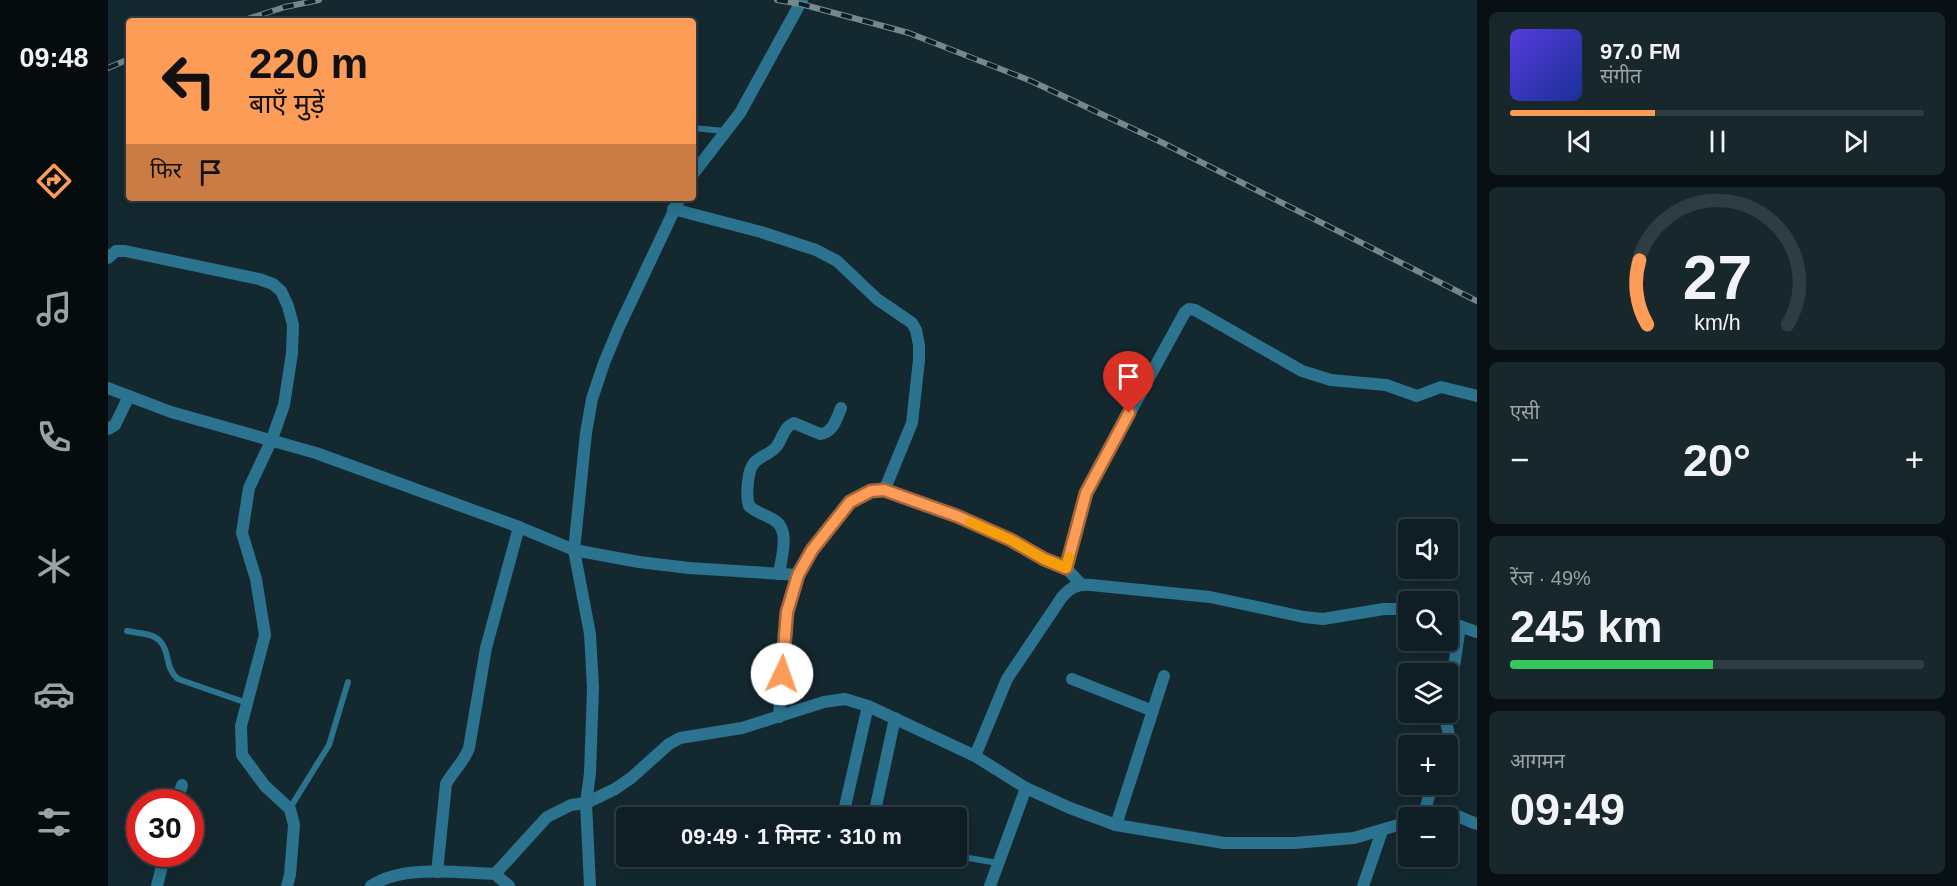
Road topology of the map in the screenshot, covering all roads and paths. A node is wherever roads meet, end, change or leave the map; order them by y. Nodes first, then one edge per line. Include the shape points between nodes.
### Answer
1 (802, 0) edge
2 (696, 128) edge
3 (727, 131) junction
4 (696, 170) edge
5 (676, 204) edge
6 (108, 258) edge
7 (108, 388) edge
8 (129, 396) junction
9 (1477, 396) edge
10 (842, 408) dead end
11 (108, 429) edge
12 (272, 439) junction
13 (884, 490) junction
14 (519, 526) junction
15 (574, 550) junction
16 (1066, 568) junction
17 (779, 574) junction
18 (798, 575) junction
19 (1081, 584) junction
20 (1398, 609) edge
21 (1460, 626) joint
22 (127, 631) dead end
23 (1477, 632) edge
24 (1164, 676) dead end
25 (1072, 679) dead end
26 (348, 682) dead end
27 (246, 704) junction
28 (868, 706) junction
29 (1153, 711) junction
30 (779, 717) junction
31 (895, 718) junction
32 (1449, 735) edge
33 (975, 756) junction
34 (182, 785) dead end
35 (1026, 788) junction
36 (181, 789) edge
37 (586, 803) junction
38 (845, 807) edge
39 (876, 807) dead end
40 (290, 808) junction
41 (1458, 816) edge
42 (1477, 824) edge
43 (1116, 825) junction
44 (1398, 825) edge
45 (1382, 831) junction
46 (967, 858) edge
47 (998, 863) junction
48 (162, 867) edge
49 (437, 872) junction
50 (495, 874) junction
51 (157, 886) edge
52 (287, 886) edge
53 (371, 886) edge
54 (509, 886) edge
55 (590, 886) edge
56 (990, 886) edge
57 (1363, 886) edge

1 - 3 street
2 - 3 lane
3 - 4 street
5 - 13 street via 816,250 837,261 877,299 912,323 919,360 912,423
5 - 15 street via 619,327 592,399
6 - 12 street via 116,251 125,251 259,279 281,291 293,325 292,353 284,405
7 - 8 street
8 - 11 street via 116,425
8 - 12 street via 171,412
9 - 16 street via 1448,387 1417,396 1386,386 1331,380 1302,371 1188,309 1086,493
10 - 17 street via 825,434 791,424 777,445 751,469 750,506 779,523 784,536
12 - 14 street
12 - 27 street via 249,488 242,533 256,579 265,635
13 - 16 street via 957,516
13 - 18 street via 871,491 850,502 812,550
14 - 15 street
14 - 49 street via 486,648 469,748 446,784
15 - 17 street via 689,568
15 - 37 street via 590,634 590,773
16 - 19 street
17 - 18 street
18 - 30 street via 784,631
19 - 20 street via 1210,597 1323,619
19 - 33 street via 1062,597 1016,666
21 - 23 street
21 - 32 street via 1446,722
22 - 27 lane via 159,640 171,674 178,680
24 - 29 street
25 - 29 street
26 - 40 lane via 329,745
27 - 40 street via 241,726 242,755 264,786
28 - 30 street via 853,700 836,700
28 - 31 street
28 - 38 street
29 - 43 street
30 - 37 street via 680,738 631,778
31 - 33 street
31 - 39 street
33 - 35 street
34 - 36 street
35 - 43 street
35 - 47 street
37 - 50 street via 571,805 547,817
37 - 55 street
40 - 52 street via 294,825
41 - 42 street
43 - 45 street via 1224,843 1340,840
44 - 45 street
45 - 57 street
46 - 47 lane
47 - 56 street
48 - 51 street
49 - 50 street
49 - 53 street via 381,879
50 - 54 street

